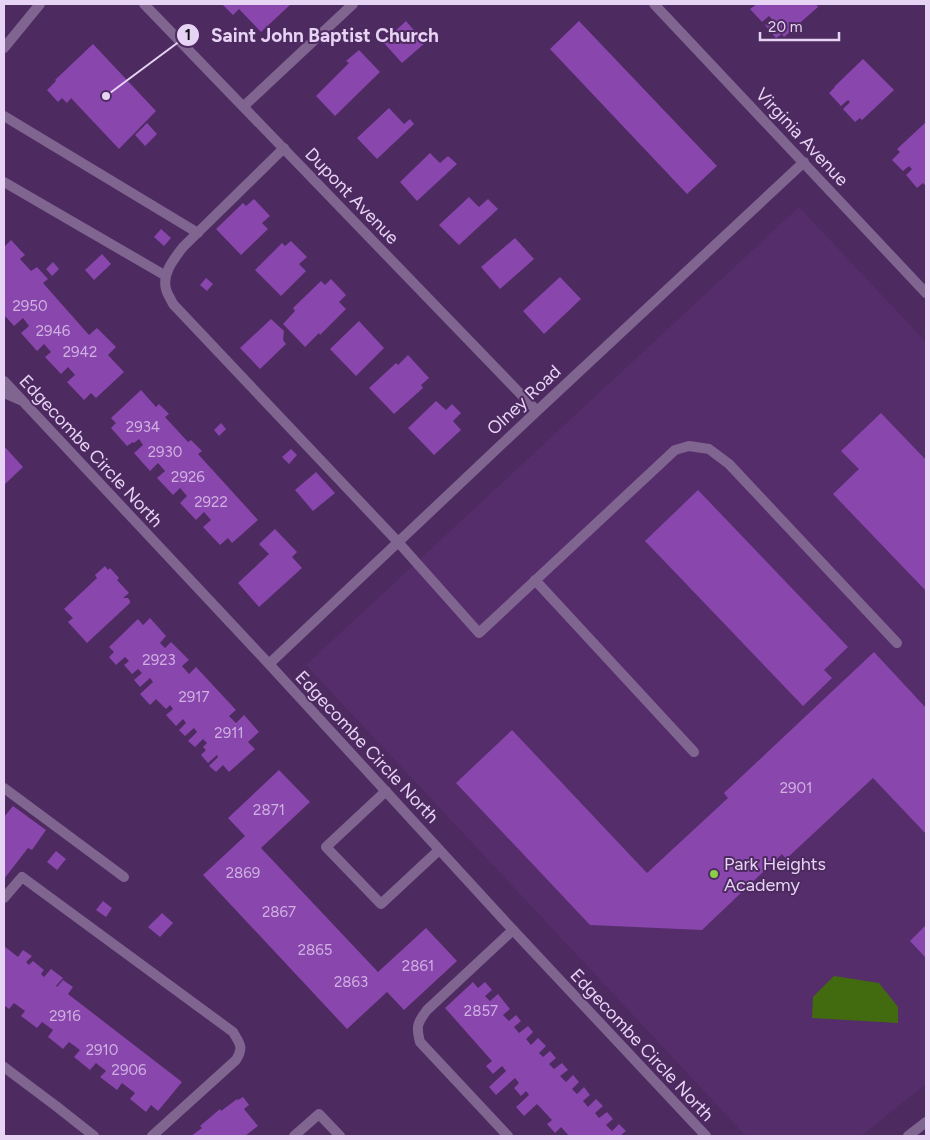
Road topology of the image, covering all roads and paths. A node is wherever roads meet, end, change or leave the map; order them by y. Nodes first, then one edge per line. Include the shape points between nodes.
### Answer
1 (40, 4) edge
2 (144, 4) edge
3 (353, 4) edge
4 (654, 4) edge
5 (4, 48) edge
6 (244, 106) junction
7 (4, 116) edge
8 (284, 148) junction
9 (804, 162) junction
10 (4, 182) edge
11 (198, 232) junction
12 (166, 276) junction
13 (926, 293) edge
14 (4, 381) edge
15 (4, 393) edge
16 (20, 400) junction
17 (537, 410) junction
18 (398, 542) junction
19 (535, 580) junction
20 (897, 643) dead end
21 (269, 664) junction
22 (694, 752) dead end
23 (4, 788) edge
24 (386, 791) junction
25 (439, 850) junction
26 (124, 877) dead end
27 (4, 898) edge
28 (512, 930) junction
29 (4, 1067) edge
30 (926, 1122) edge
31 (94, 1136) edge
32 (152, 1136) edge
33 (294, 1136) edge
34 (340, 1136) edge
35 (508, 1136) edge
36 (706, 1136) edge
37 (908, 1136) edge

1 - 5 street
2 - 6 street, Dupont Avenue
3 - 6 street
4 - 9 street, Virginia Avenue
6 - 8 street, Dupont Avenue
7 - 11 street
8 - 11 street
8 - 17 street, Dupont Avenue
9 - 13 street, Virginia Avenue
9 - 17 street, Olney Road
10 - 12 street
11 - 12 street via 183,247
12 - 18 street via 166,288 173,304
14 - 16 street, Edgecombe Circle North
15 - 16 street
16 - 21 street, Edgecombe Circle North
17 - 18 street, Olney Road
18 - 19 street via 479,633
18 - 21 street, Olney Road
19 - 20 street via 675,450 689,446 708,449 729,464
19 - 22 street
21 - 24 street, Edgecombe Circle North
23 - 26 street
24 - 25 street, Edgecombe Circle North
24 - 25 street via 326,847 381,904
25 - 28 street, Edgecombe Circle North
27 - 32 street via 22,877 233,1032 241,1052 236,1060
28 - 35 street via 427,1010 419,1020 417,1031 420,1042
28 - 36 street, Edgecombe Circle North
29 - 31 street
30 - 37 street
33 - 34 street via 319,1114

